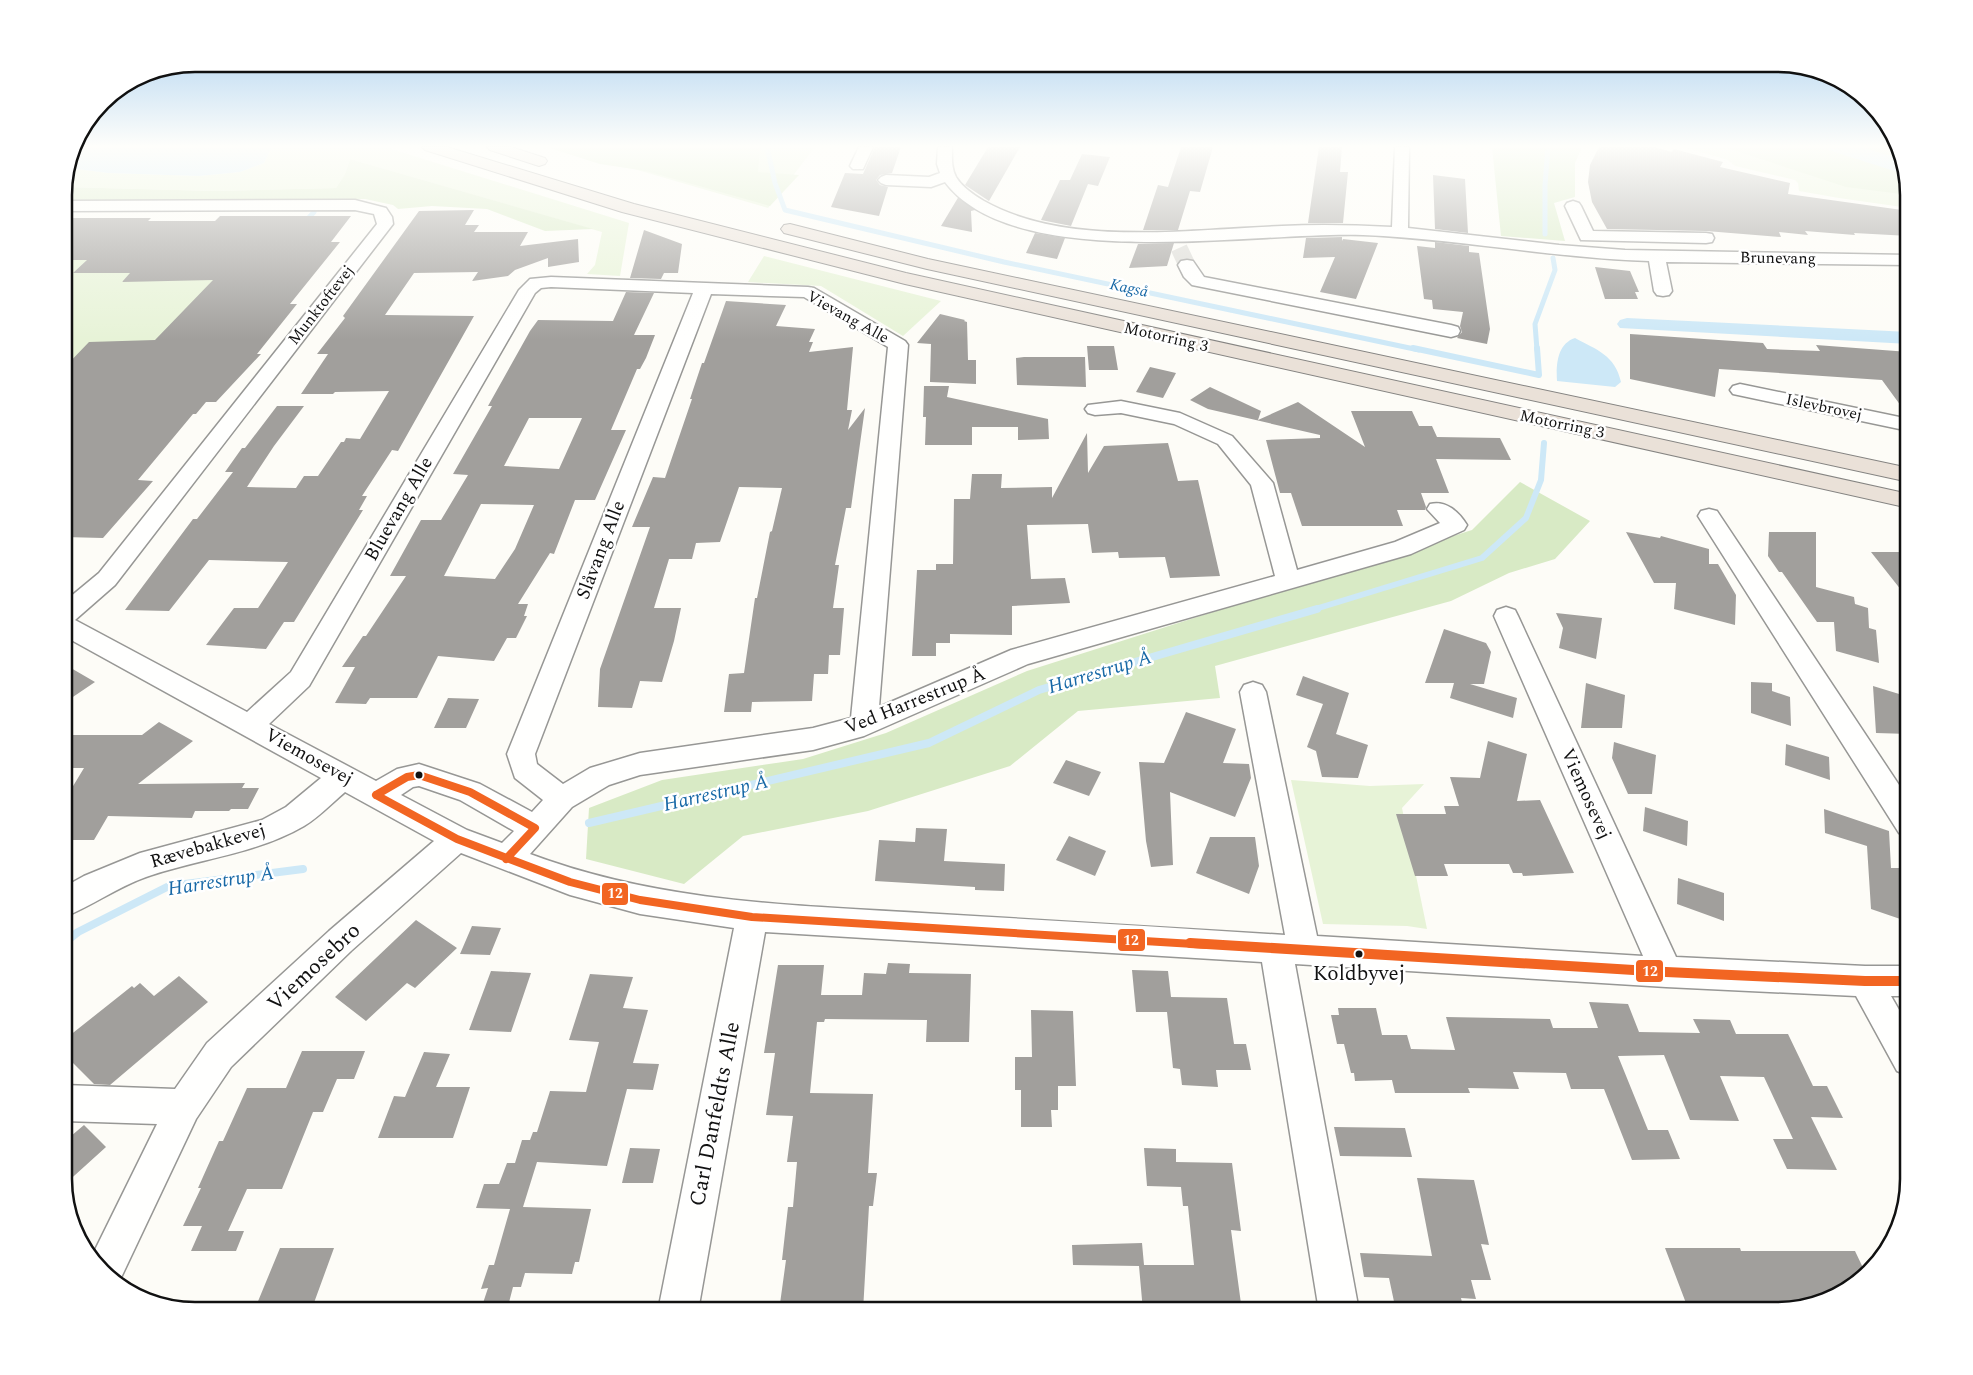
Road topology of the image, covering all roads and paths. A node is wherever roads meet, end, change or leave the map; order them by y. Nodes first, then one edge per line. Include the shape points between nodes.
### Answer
1 (380, 211) edge
2 (641, 211) edge
3 (990, 211) edge
4 (1400, 211) edge
5 (1575, 211) edge
6 (774, 225) dead end
7 (1400, 232) junction
8 (1633, 237) junction
9 (1723, 238) dead end
10 (1651, 255) junction
11 (1766, 258) junction
12 (1900, 260) edge
13 (1187, 265) tunnel mouth
14 (1779, 272) dead end
15 (536, 283) joint
16 (704, 288) junction
17 (1663, 291) dead end
18 (1451, 332) dead end
19 (1740, 390) dead end
20 (1095, 409) dead end
21 (1900, 423) edge
22 (1900, 473) edge
23 (1900, 499) edge
24 (1438, 509) dead end
25 (1709, 516) dead end
26 (1288, 580) junction
27 (73, 608) edge
28 (1506, 616) dead end
29 (73, 630) edge
30 (1253, 692) dead end
31 (250, 725) junction
32 (864, 725) junction
33 (344, 776) junction
34 (376, 795) junction
35 (562, 799) junction
36 (1900, 810) edge
37 (534, 828) junction
38 (457, 839) junction
39 (506, 859) junction
40 (73, 897) edge
41 (752, 917) junction
42 (1290, 950) junction
43 (1666, 972) junction
44 (1865, 981) junction
45 (1900, 981) edge
46 (1900, 1043) edge
47 (73, 1103) edge
48 (184, 1107) junction
49 (107, 1265) edge
50 (680, 1302) edge
51 (1338, 1302) edge

1 - 27 street, Munktoftevej via 385,224 107,579
2 - 23 highway, Motorring 3 via 905,278
3 - 7 street, Brunevang via 1032,225 1090,235 1176,242 1303,229
4 - 7 street
5 - 8 street, Brunevang via 1587,236
6 - 22 highway, Motorring 3 via 927,264
7 - 10 street, Brunevang via 1524,246
8 - 9 street, Brunevang
8 - 10 street
10 - 11 street, Brunevang
10 - 17 street
11 - 12 street, Brunevang
11 - 14 street
13 - 18 street via 1198,281
15 - 16 street, Vievang Alle
15 - 31 street, Bluevang Alle via 528,290 300,679
16 - 32 street, Vievang Alle via 808,292 898,345
16 - 35 street, Slåvang Alle via 521,754 524,770
19 - 21 street, Islevbrovej
20 - 26 street via 1122,407 1180,419 1225,440 1262,483
24 - 26 street, Ved Harrestrup Å via 1456,525 1403,548
25 - 36 street
26 - 32 street, Ved Harrestrup Å via 1020,657
28 - 43 street, Viemosevej
29 - 31 street, Viemosevej
30 - 42 street
31 - 33 street, Viemosevej
32 - 35 street, Ved Harrestrup Å via 813,738 640,764 600,776
33 - 34 street, Viemosevej
33 - 40 street, Rævebakkevej via 296,816 269,830 140,866
34 - 37 street via 407,777 418,775 470,792
34 - 38 street, Viemosevej
35 - 37 street, Ved Harrestrup Å
37 - 39 street, Ved Harrestrup Å
38 - 39 street, Viemosevej
38 - 48 street, Viemosebro via 340,941 219,1055
39 - 41 street, Viemosevej via 570,882 640,900
41 - 42 street, Viemosevej
41 - 50 street, Carl Danfeldts Alle
42 - 43 street, Viemosevej
42 - 51 street
43 - 44 street, Viemosevej
44 - 45 street, Viemosevej
44 - 46 street
47 - 48 street
48 - 49 street, Viemosebro

